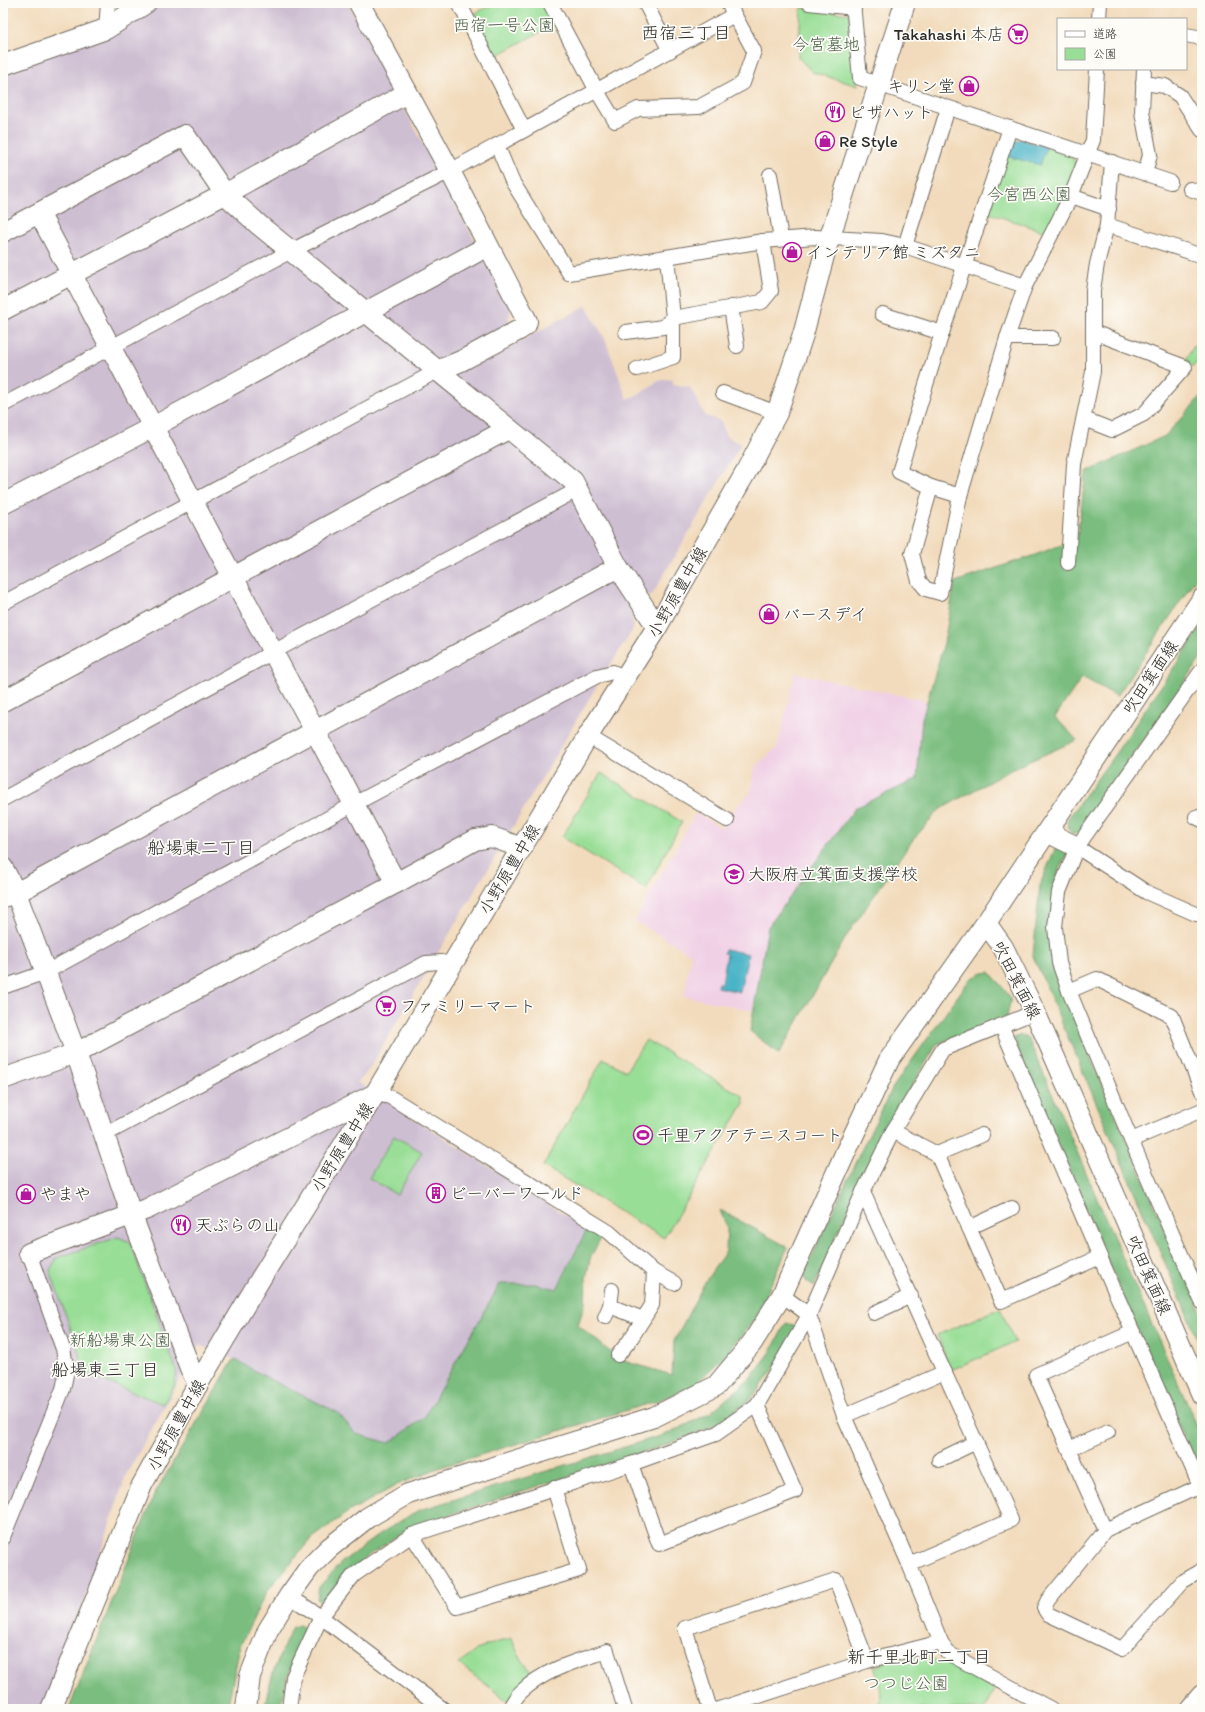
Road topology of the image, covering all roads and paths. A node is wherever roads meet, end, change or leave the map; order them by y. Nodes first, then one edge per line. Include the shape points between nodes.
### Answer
1 (108, 3) edge
2 (146, 3) edge
3 (359, 3) edge
4 (458, 3) edge
5 (550, 3) edge
6 (645, 3) edge
7 (809, 3) edge
8 (905, 3) edge
9 (1100, 3) edge
10 (853, 5) edge
11 (731, 9) edge
12 (1100, 18) edge
13 (106, 28) junction
14 (1187, 35) edge
15 (1202, 38) edge
16 (670, 51) junction
17 (3, 65) edge
18 (1097, 70) edge
19 (1143, 76) edge
20 (879, 85) junction
21 (597, 91) junction
22 (407, 93) junction
23 (948, 108) junction
24 (1010, 128) junction
25 (524, 130) junction
26 (1202, 130) edge
27 (497, 145) junction
28 (1087, 155) junction
29 (1112, 162) junction
30 (450, 171) junction
31 (1145, 173) junction
32 (770, 175) dead end
33 (1170, 182) dead end
34 (225, 194) junction
35 (1071, 196) junction
36 (1109, 209) junction
37 (39, 213) junction
38 (1108, 225) junction
39 (3, 232) edge
40 (780, 238) junction
41 (831, 238) junction
42 (763, 240) junction
43 (488, 246) junction
44 (905, 246) junction
45 (291, 251) junction
46 (1202, 256) edge
47 (667, 257) junction
48 (965, 266) junction
49 (71, 274) junction
50 (1026, 286) junction
51 (731, 307) junction
52 (3, 310) edge
53 (365, 312) junction
54 (882, 314) dead end
55 (673, 318) junction
56 (626, 332) dead end
57 (1093, 332) junction
58 (942, 333) junction
59 (1007, 338) junction
60 (1053, 338) dead end
61 (737, 346) dead end
62 (110, 348) junction
63 (637, 369) dead end
64 (437, 371) junction
65 (723, 393) dead end
66 (3, 405) edge
67 (777, 413) junction
68 (1084, 419) junction
69 (153, 427) junction
70 (508, 429) junction
71 (931, 487) junction
72 (577, 490) junction
73 (960, 496) junction
74 (193, 502) junction
75 (3, 504) edge
76 (1068, 563) dead end
77 (618, 567) junction
78 (233, 577) junction
79 (1202, 599) edge
80 (3, 603) edge
81 (657, 627) junction
82 (273, 652) junction
83 (1202, 670) edge
84 (624, 678) junction
85 (3, 701) edge
86 (315, 731) junction
87 (588, 736) junction
88 (3, 799) edge
89 (354, 804) junction
90 (727, 820) dead end
91 (1048, 830) junction
92 (1077, 847) junction
93 (522, 848) junction
94 (3, 868) edge
95 (396, 883) junction
96 (10, 895) edge
97 (1202, 914) edge
98 (986, 923) junction
99 (452, 964) junction
100 (46, 972) junction
101 (3, 987) edge
102 (1069, 991) junction
103 (1035, 1012) junction
104 (1001, 1025) junction
105 (76, 1053) junction
106 (3, 1079) edge
107 (1202, 1090) edge
108 (375, 1094) junction
109 (1202, 1110) edge
110 (893, 1131) junction
111 (104, 1135) junction
112 (982, 1135) dead end
113 (1131, 1140) junction
114 (937, 1154) junction
115 (863, 1192) junction
116 (1012, 1208) dead end
117 (132, 1216) junction
118 (969, 1228) junction
119 (29, 1253) joint
120 (1100, 1257) junction
121 (654, 1272) junction
122 (674, 1283) dead end
123 (612, 1290) dead end
124 (782, 1295) junction
125 (911, 1296) junction
126 (1202, 1302) edge
127 (874, 1314) dead end
128 (809, 1315) junction
129 (643, 1319) junction
130 (1133, 1332) junction
131 (618, 1355) dead end
132 (945, 1372) junction
133 (198, 1384) junction
134 (1202, 1395) edge
135 (757, 1405) junction
136 (844, 1416) junction
137 (1108, 1432) dead end
138 (976, 1442) junction
139 (1069, 1449) junction
140 (939, 1460) dead end
141 (632, 1464) junction
142 (554, 1488) junction
143 (1201, 1488) edge
144 (1105, 1530) junction
145 (3, 1536) edge
146 (412, 1536) junction
147 (909, 1564) junction
148 (1202, 1570) edge
149 (289, 1596) junction
150 (321, 1617) junction
151 (941, 1642) junction
152 (868, 1661) junction
153 (1202, 1695) edge
154 (51, 1709) edge
155 (246, 1709) edge
156 (289, 1709) edge
157 (443, 1709) edge
158 (508, 1709) edge
159 (625, 1709) edge
160 (710, 1709) edge
161 (718, 1709) edge
162 (1051, 1709) edge
163 (1190, 1709) edge

1 - 13 street
2 - 13 street
3 - 22 street
4 - 25 street
5 - 21 street
6 - 16 street
7 - 10 street
8 - 20 street, 小野原豊中線
9 - 12 street
10 - 20 street via 860,78
11 - 16 street
11 - 21 street via 754,51 743,83 699,107 638,109 615,121
13 - 17 street
14 - 15 street
16 - 21 street
18 - 28 street via 1093,140
19 - 26 street via 1166,86 1180,96
19 - 31 street via 1142,112 1150,155
20 - 23 street
20 - 41 street, 小野原豊中線
21 - 25 street
22 - 30 street
22 - 34 street
23 - 24 street
23 - 44 street
24 - 28 street
24 - 48 street
25 - 27 street
27 - 30 street
27 - 47 street via 512,181 569,272
28 - 29 street
28 - 35 street
29 - 31 street
29 - 36 street
30 - 43 street
30 - 45 street
31 - 33 street
32 - 40 street
34 - 37 street via 185,135
34 - 45 street
34 - 49 street
35 - 36 street
35 - 50 street
36 - 38 street
37 - 39 street
37 - 49 street
38 - 46 street
38 - 57 street via 1093,290
40 - 41 street
40 - 42 street
41 - 44 street via 882,240
41 - 67 street, 小野原豊中線
42 - 47 street
42 - 51 street via 771,291 762,302
43 - 53 street
43 - 64 street via 527,319 527,324
44 - 48 street
45 - 53 street
45 - 62 street
47 - 55 street
48 - 50 street
48 - 58 street
49 - 52 street
49 - 62 street
50 - 59 street
51 - 55 street
51 - 61 street
53 - 64 street
53 - 69 street
54 - 58 street
55 - 56 street via 663,327
55 - 63 street via 673,357
57 - 68 street via 1093,372
57 - 68 street via 1185,367 1144,414 1112,430
58 - 71 street via 898,472
59 - 60 street
59 - 73 street
62 - 66 street
62 - 69 street
64 - 70 street
64 - 74 street
65 - 67 street
67 - 81 street, 小野原豊中線
68 - 76 street via 1074,464
69 - 74 street
69 - 75 street
70 - 72 street via 573,481
70 - 78 street
71 - 73 street
71 - 73 street via 912,554 920,581 926,589 940,593
72 - 77 street
72 - 82 street
74 - 78 street
74 - 80 street
77 - 81 street
77 - 86 street
78 - 82 street
78 - 85 street
79 - 91 street, 吹田箕面線
81 - 84 street, 小野原豊中線
82 - 86 street
82 - 88 street
83 - 92 street
84 - 87 street, 小野原豊中線
84 - 89 street via 613,672 597,676
86 - 89 street
86 - 96 street
87 - 90 street
87 - 93 street, 小野原豊中線
89 - 95 street
89 - 100 street
91 - 92 street
91 - 98 street, 吹田箕面線
92 - 97 street via 1146,892 1196,914
92 - 102 street via 1059,892 1055,927 1059,963
93 - 95 street via 492,837 475,840
93 - 99 street, 小野原豊中線
94 - 96 street
95 - 105 street
96 - 100 street
98 - 103 street, 吹田箕面線 via 1003,947
98 - 124 street via 890,1060
99 - 108 street, 小野原豊中線
99 - 111 street via 426,963
100 - 101 street
100 - 105 street
102 - 107 street via 1097,979 1172,1016
102 - 113 street
103 - 104 street
103 - 134 street, 吹田箕面線
104 - 110 street via 943,1049
104 - 120 street
105 - 106 street
105 - 111 street
108 - 117 street
108 - 121 street via 390,1097 609,1232
108 - 133 street, 小野原豊中線
109 - 113 street
110 - 114 street
110 - 115 street
111 - 117 street
112 - 114 street
113 - 126 street
114 - 118 street
115 - 125 street
115 - 128 street
116 - 118 street
117 - 119 street
117 - 133 street
118 - 120 street via 1001,1301
119 - 145 street via 63,1349 67,1370 63,1389
120 - 130 street
121 - 122 street
121 - 129 street via 652,1305
123 - 129 street via 607,1312
124 - 128 street
124 - 149 street via 752,1343 716,1386 654,1417 408,1494 367,1518 329,1548 309,1568
125 - 127 street
125 - 132 street
128 - 135 street
128 - 136 street
129 - 131 street
130 - 139 street via 1036,1375
130 - 143 street
132 - 136 street
132 - 138 street
133 - 154 street, 小野原豊中線 via 142,1485
135 - 141 street via 716,1434
135 - 141 street via 795,1491 659,1544
136 - 147 street
137 - 139 street
138 - 140 street
138 - 147 street via 1011,1520
139 - 144 street
141 - 142 street
142 - 146 street
142 - 146 street via 580,1570 457,1607
143 - 144 street
144 - 148 street via 1044,1608 1048,1614 1122,1649 1183,1581
146 - 150 street via 354,1575
147 - 151 street
149 - 150 street
149 - 155 street via 268,1630 250,1676
150 - 156 street via 293,1677
150 - 157 street
151 - 152 street
151 - 162 street via 948,1653
152 - 160 street via 836,1580 685,1628
152 - 161 street
153 - 163 street
158 - 159 street via 520,1692 538,1678 559,1667 607,1651

